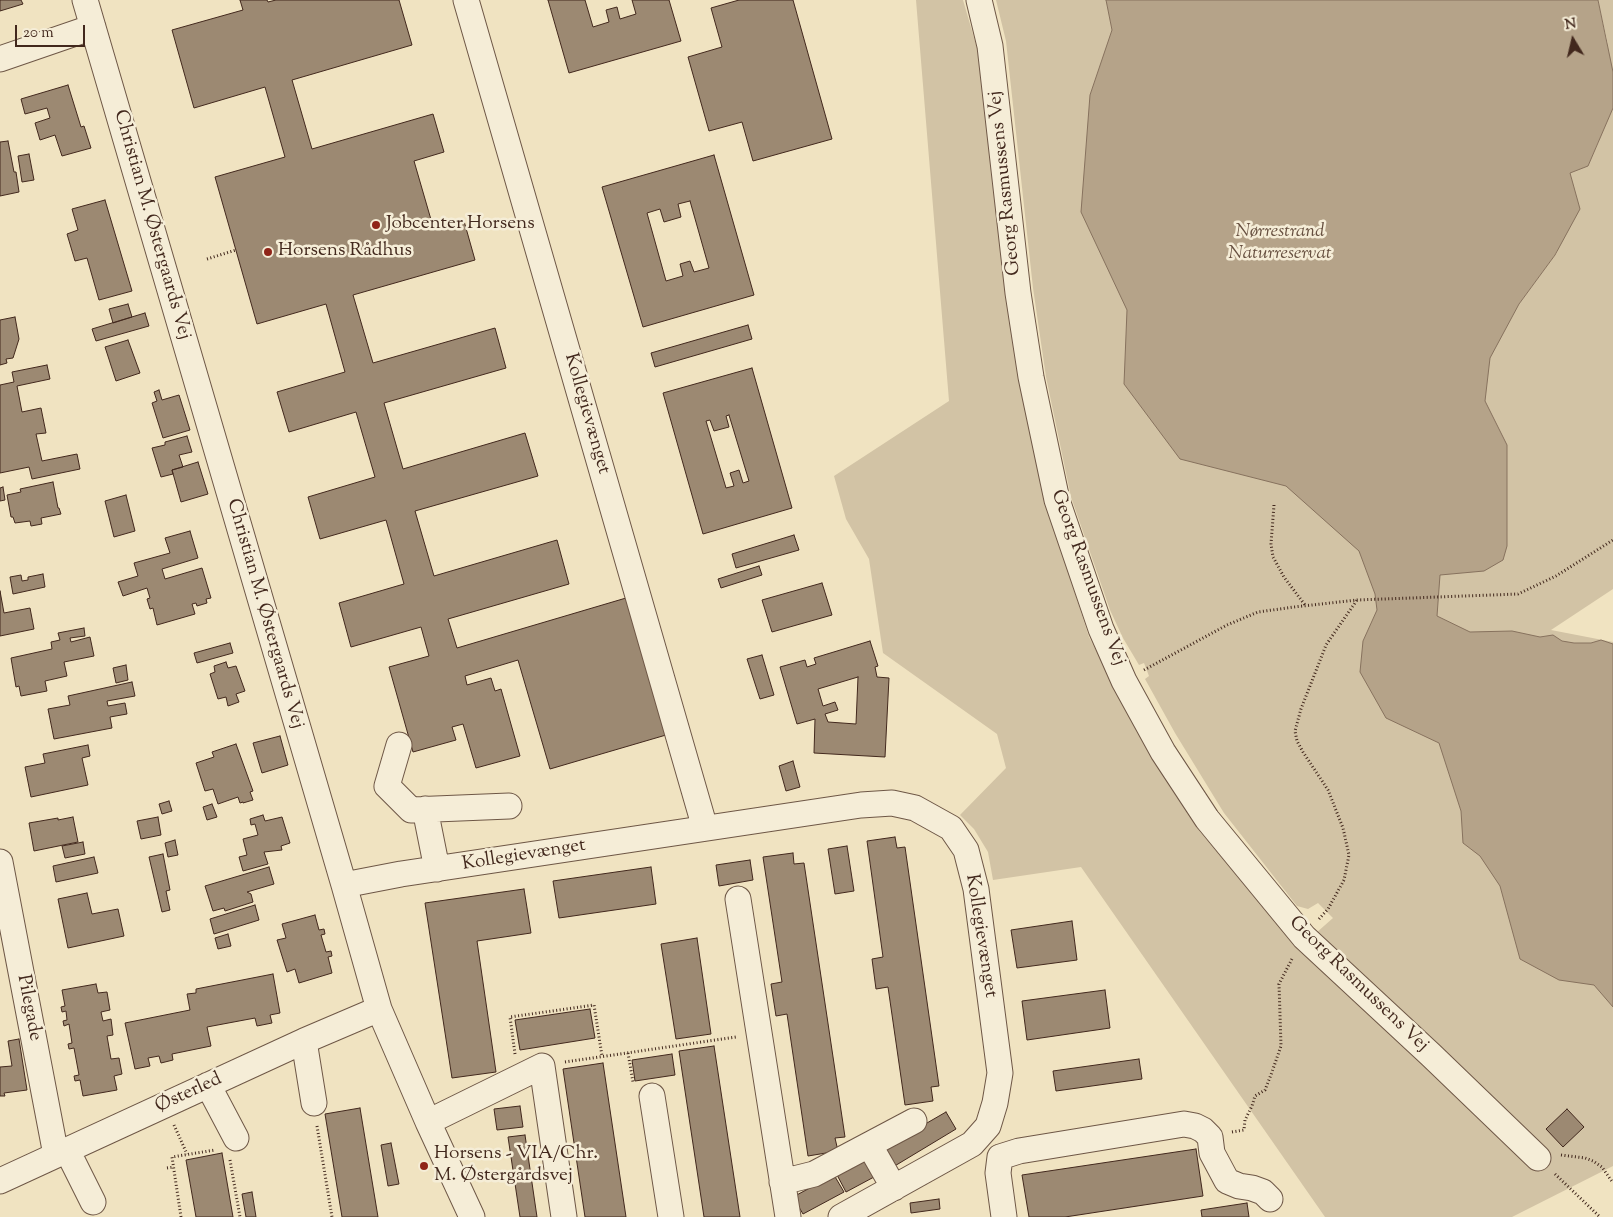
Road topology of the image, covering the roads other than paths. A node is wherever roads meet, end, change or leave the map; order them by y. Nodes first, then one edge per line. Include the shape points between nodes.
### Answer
1 (85, 0) edge
2 (466, 0) edge
3 (980, 0) edge
4 (93, 27) junction
5 (0, 59) edge
6 (399, 745) dead end
7 (509, 806) dead end
8 (425, 809) junction
9 (705, 828) junction
10 (0, 862) edge
11 (437, 869) junction
12 (344, 885) junction
13 (738, 899) dead end
14 (378, 1009) junction
15 (304, 1041) junction
16 (208, 1085) junction
17 (652, 1096) dead end
18 (314, 1103) road end
19 (914, 1121) dead end
20 (428, 1122) junction
21 (978, 1137) junction
22 (870, 1146) junction
23 (229, 1148) road end
24 (62, 1152) junction
25 (1000, 1156) junction
26 (1538, 1158) road end
27 (0, 1180) edge
28 (782, 1182) junction
29 (894, 1188) junction
30 (1270, 1199) dead end
31 (93, 1202) dead end
32 (472, 1217) edge
33 (564, 1217) edge
34 (671, 1217) edge
35 (788, 1217) edge
36 (841, 1217) edge
37 (1004, 1217) edge

1 - 4 street, Christian M. Østergaards Vej
2 - 9 street, Kollegievænget
3 - 26 street, Georg Rasmussens Vej via 990,46 1018,293 1057,500 1101,629 1124,681 1163,752 1208,819 1304,937
4 - 5 street
4 - 12 street, Christian M. Østergaards Vej
6 - 8 street via 388,786 410,810
7 - 8 street
8 - 11 street
9 - 11 street, Kollegievænget
9 - 21 street, Kollegievænget via 892,803 915,808 951,828 966,850 976,889 1000,1072 988,1126
10 - 24 street, Pilegade
11 - 12 street, Kollegievænget
12 - 14 street, Christian M. Østergaards Vej
13 - 28 street
14 - 15 street, Østerled
14 - 20 street, Christian M. Østergaards Vej
15 - 16 street, Østerled
15 - 18 street
16 - 23 street
16 - 24 street, Østerled
17 - 34 street
19 - 22 street
20 - 32 street, Christian M. Østergaards Vej
20 - 33 street via 542,1066
21 - 25 street
21 - 29 street, Kollegievænget via 972,1144
22 - 28 street via 814,1174
22 - 29 street
24 - 27 street, Østerled
24 - 31 street, Pilegade
25 - 30 street via 1184,1124 1195,1126 1210,1137 1212,1154 1227,1181 1263,1192
25 - 37 street via 998,1173
28 - 35 street
29 - 36 street, Kollegievænget

